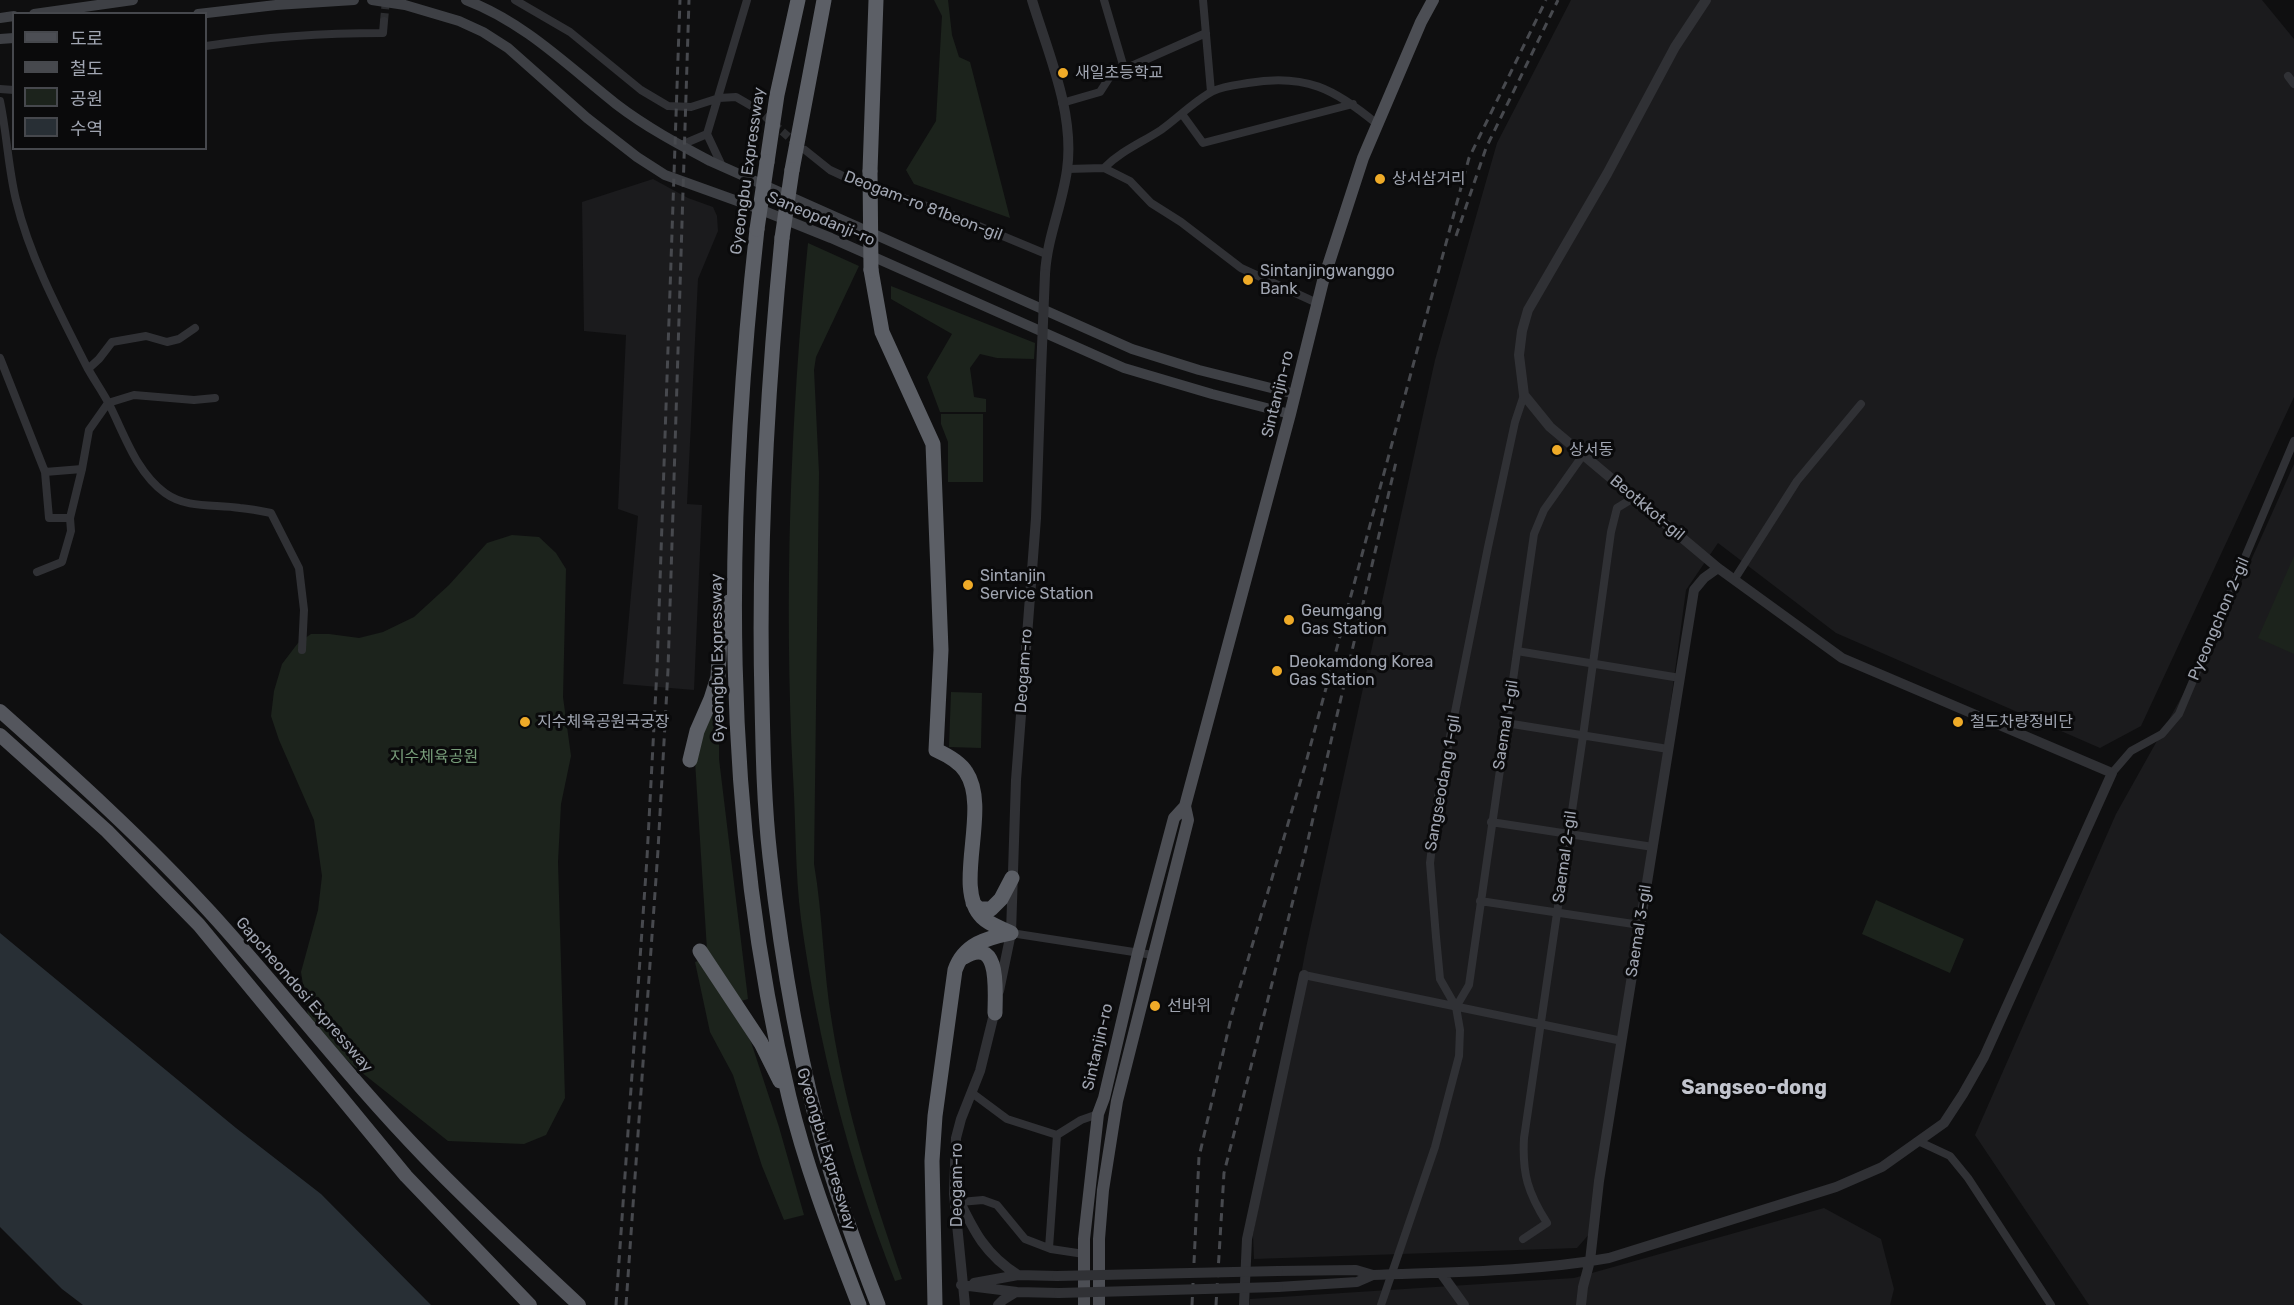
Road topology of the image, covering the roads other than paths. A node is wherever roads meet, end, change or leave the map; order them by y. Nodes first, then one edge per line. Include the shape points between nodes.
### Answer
1 (133, 0) edge
2 (354, 0) edge
3 (372, 0) edge
4 (466, 0) edge
5 (515, 0) edge
6 (747, 0) edge
7 (798, 0) edge
8 (824, 0) edge
9 (876, 0) edge
10 (1032, 0) edge
11 (1104, 0) edge
12 (1203, 0) edge
13 (1433, 0) edge
14 (1706, 0) edge
15 (48, 12) edge
16 (207, 13) edge
17 (384, 21) dead end
18 (1206, 33) junction
19 (207, 46) edge
20 (1124, 68) junction
21 (2288, 76) dead end
22 (2294, 84) edge
23 (1211, 92) junction
24 (719, 98) junction
25 (0, 101) edge
26 (1062, 103) junction
27 (1353, 104) junction
28 (755, 108) tunnel mouth
29 (1182, 114) junction
30 (1377, 124) junction
31 (707, 134) junction
32 (681, 145) junction
33 (805, 150) tunnel mouth
34 (722, 166) junction
35 (1104, 168) junction
36 (1067, 169) junction
37 (1046, 254) junction
38 (1317, 303) junction
39 (195, 328) dead end
40 (0, 358) edge
41 (88, 369) junction
42 (1295, 394) junction
43 (1524, 395) junction
44 (215, 398) dead end
45 (108, 403) junction
46 (1861, 404) dead end
47 (1290, 414) junction
48 (2294, 441) edge
49 (1583, 455) junction
50 (82, 469) junction
51 (45, 472) junction
52 (1635, 497) junction
53 (70, 518) junction
54 (1718, 568) junction
55 (37, 572) dead end
56 (1734, 580) junction
57 (734, 581) junction
58 (302, 650) dead end
59 (1517, 651) junction
60 (1593, 663) junction
61 (1680, 678) junction
62 (0, 711) edge
63 (1506, 723) junction
64 (0, 735) edge
65 (1583, 736) junction
66 (1668, 749) junction
67 (690, 760) dead end
68 (2112, 773) junction
69 (1185, 806) junction
70 (1491, 822) junction
71 (1569, 835) junction
72 (1653, 847) junction
73 (1012, 878) junction
74 (1480, 902) junction
75 (973, 903) junction
76 (1557, 913) junction
77 (1640, 925) junction
78 (1011, 933) junction
79 (700, 951) dead end
80 (1138, 953) junction
81 (1153, 955) junction
82 (958, 963) junction
83 (1304, 975) joint
84 (1456, 1006) junction
85 (995, 1013) junction
86 (1541, 1024) junction
87 (1622, 1041) junction
88 (972, 1093) junction
89 (788, 1096) junction
90 (1098, 1114) junction
91 (1057, 1135) junction
92 (1920, 1142) junction
93 (953, 1188) junction
94 (960, 1202) junction
95 (1522, 1239) dead end
96 (1049, 1248) junction
97 (1084, 1254) junction
98 (1590, 1262) junction
99 (1441, 1273) junction
100 (1018, 1275) junction
101 (1372, 1275) junction
102 (1391, 1275) junction
103 (961, 1285) junction
104 (1017, 1292) junction
105 (530, 1305) edge
106 (579, 1305) edge
107 (859, 1305) edge
108 (878, 1305) edge
109 (935, 1305) edge
110 (965, 1305) edge
111 (998, 1305) edge
112 (1084, 1305) edge
113 (1099, 1305) edge
114 (1244, 1305) edge
115 (1381, 1305) edge
116 (1464, 1305) edge
117 (1581, 1305) edge
118 (2051, 1305) edge

1 - 15 main road
2 - 16 main road
3 - 47 main road, Saneopdanji-ro via 405,4 483,32 508,48 587,118 665,175 831,238 1124,368
4 - 32 main road, Saneopdanji-ro via 500,15 617,104
5 - 24 street via 570,32 668,106 692,107
6 - 24 street
7 - 57 highway, Gyeongbu Expressway, bridge via 777,95 745,337
8 - 108 highway, Gyeongbu Expressway, bridge via 782,238 770,381 763,496 764,765 782,949 805,1069 849,1229
9 - 75 highway, bridge via 871,270 882,332 933,444 941,650 936,750 966,771 972,785
10 - 26 street, Deogam-ro
11 - 20 street
12 - 18 street
13 - 30 main road, Sintanjin-ro
14 - 43 street via 1675,47 1528,310 1519,355
17 - 19 street via 383,33 334,33
18 - 20 street
18 - 23 street
20 - 26 street via 1111,75 1100,92
21 - 22 street
23 - 27 street via 1287,79 1328,89
23 - 29 street
24 - 28 street via 736,97
24 - 31 street
25 - 41 street via 20,212 47,285
26 - 36 street, Deogam-ro
27 - 29 street via 1203,143
27 - 30 street
29 - 35 street
30 - 38 main road, Sintanjin-ro
31 - 32 street
31 - 34 street
32 - 34 main road, Saneopdanji-ro
33 - 37 street, Deogam-ro 81beon-gil via 830,170 858,183 945,212
34 - 42 main road, Saneopdanji-ro via 1132,349
35 - 36 street
35 - 38 street via 1130,181 1151,202 1241,267
36 - 37 street, Deogam-ro
37 - 73 street, Deogam-ro, bridge via 1035,518
38 - 42 main road, Sintanjin-ro
39 - 41 street via 167,342 146,336 112,342
40 - 51 street
41 - 45 street
42 - 47 main road, Sintanjin-ro
43 - 49 street, Beotkkot-gil via 1550,427
43 - 84 street, Sangseodang 1-gil via 1486,558 1432,837 1430,863 1440,979
44 - 45 street via 134,395
45 - 50 street via 89,430
45 - 58 street via 147,478 166,494 197,505 271,513 299,568 304,610
46 - 56 street via 1797,481
47 - 69 main road, Sintanjin-ro
48 - 68 street, Pyeongchon 2-gil via 2179,714 2162,734 2131,751
49 - 52 street, Beotkkot-gil
49 - 59 street, Saemal 1-gil via 1544,510 1534,534
50 - 51 street
50 - 53 street
51 - 53 street via 49,518
52 - 54 street, Beotkkot-gil
52 - 60 street, Saemal 2-gil via 1617,508
53 - 55 street via 71,531 62,562
54 - 56 street, Beotkkot-gil
54 - 61 street, Saemal 3-gil via 1694,590
56 - 68 street, Beotkkot-gil via 1842,658
57 - 67 highway via 720,637 718,677
57 - 89 highway, Gyeongbu Expressway via 743,820 754,915
59 - 60 street
59 - 63 street, Saemal 1-gil
60 - 61 street
60 - 65 street, Saemal 2-gil
61 - 66 street, Saemal 3-gil
62 - 106 highway, Gapcheondosi Expressway via 162,861 418,1149
63 - 65 street
63 - 70 street, Saemal 1-gil
64 - 105 highway, Gapcheondosi Expressway via 107,831 199,925 406,1176
65 - 66 street
65 - 71 street, Saemal 2-gil
66 - 72 street, Saemal 3-gil
68 - 92 street via 1984,1057 1945,1122
69 - 80 main road, Sintanjin-ro via 1174,818
69 - 81 main road, Sintanjin-ro via 1188,820
70 - 71 street
70 - 74 street, Saemal 1-gil
71 - 72 street
71 - 76 street, Saemal 2-gil
72 - 77 street, Saemal 3-gil
73 - 75 highway via 991,909 979,909
73 - 78 street, Deogam-ro
74 - 76 street
74 - 84 street, Saemal 1-gil via 1469,985
75 - 78 highway via 981,917
76 - 77 street
76 - 86 street, Saemal 2-gil
77 - 87 street, Saemal 3-gil
78 - 80 street
78 - 82 highway via 972,946
78 - 85 street, Deogam-ro
79 - 89 highway via 760,1043
80 - 81 street
80 - 90 main road, Sintanjin-ro
81 - 113 main road, Sintanjin-ro via 1117,1101 1102,1190
82 - 85 highway via 974,952 989,957 994,966
82 - 109 highway via 935,1116
83 - 84 street
83 - 114 street via 1247,1239
84 - 86 street
84 - 102 street, Sangseodang 1-gil via 1459,1056 1435,1147
85 - 88 street, Deogam-ro
86 - 87 street
86 - 95 street, Saemal 2-gil via 1523,1157 1531,1196 1547,1223
87 - 98 street, Saemal 3-gil
88 - 91 street via 1006,1119
88 - 93 street, Deogam-ro via 956,1138
89 - 107 highway, Gyeongbu Expressway via 823,1210
90 - 91 street via 1081,1119
90 - 97 main road, Sintanjin-ro
91 - 96 street
92 - 98 street via 1882,1167 1836,1187
92 - 118 street via 1950,1156 1968,1178
93 - 94 street
93 - 103 street, Deogam-ro
94 - 96 street via 983,1200 997,1205 1025,1239
94 - 100 street via 984,1247
96 - 97 street
97 - 112 main road, Sintanjin-ro
98 - 99 street
98 - 117 street, Saemal 3-gil
99 - 102 street
99 - 116 street
100 - 101 street, bridge via 1356,1270
100 - 103 street
101 - 102 street
101 - 104 street, bridge via 1357,1282 1278,1287
102 - 115 street, Sangseodang 1-gil
103 - 104 street
103 - 110 street, Deogam-ro
104 - 111 street

